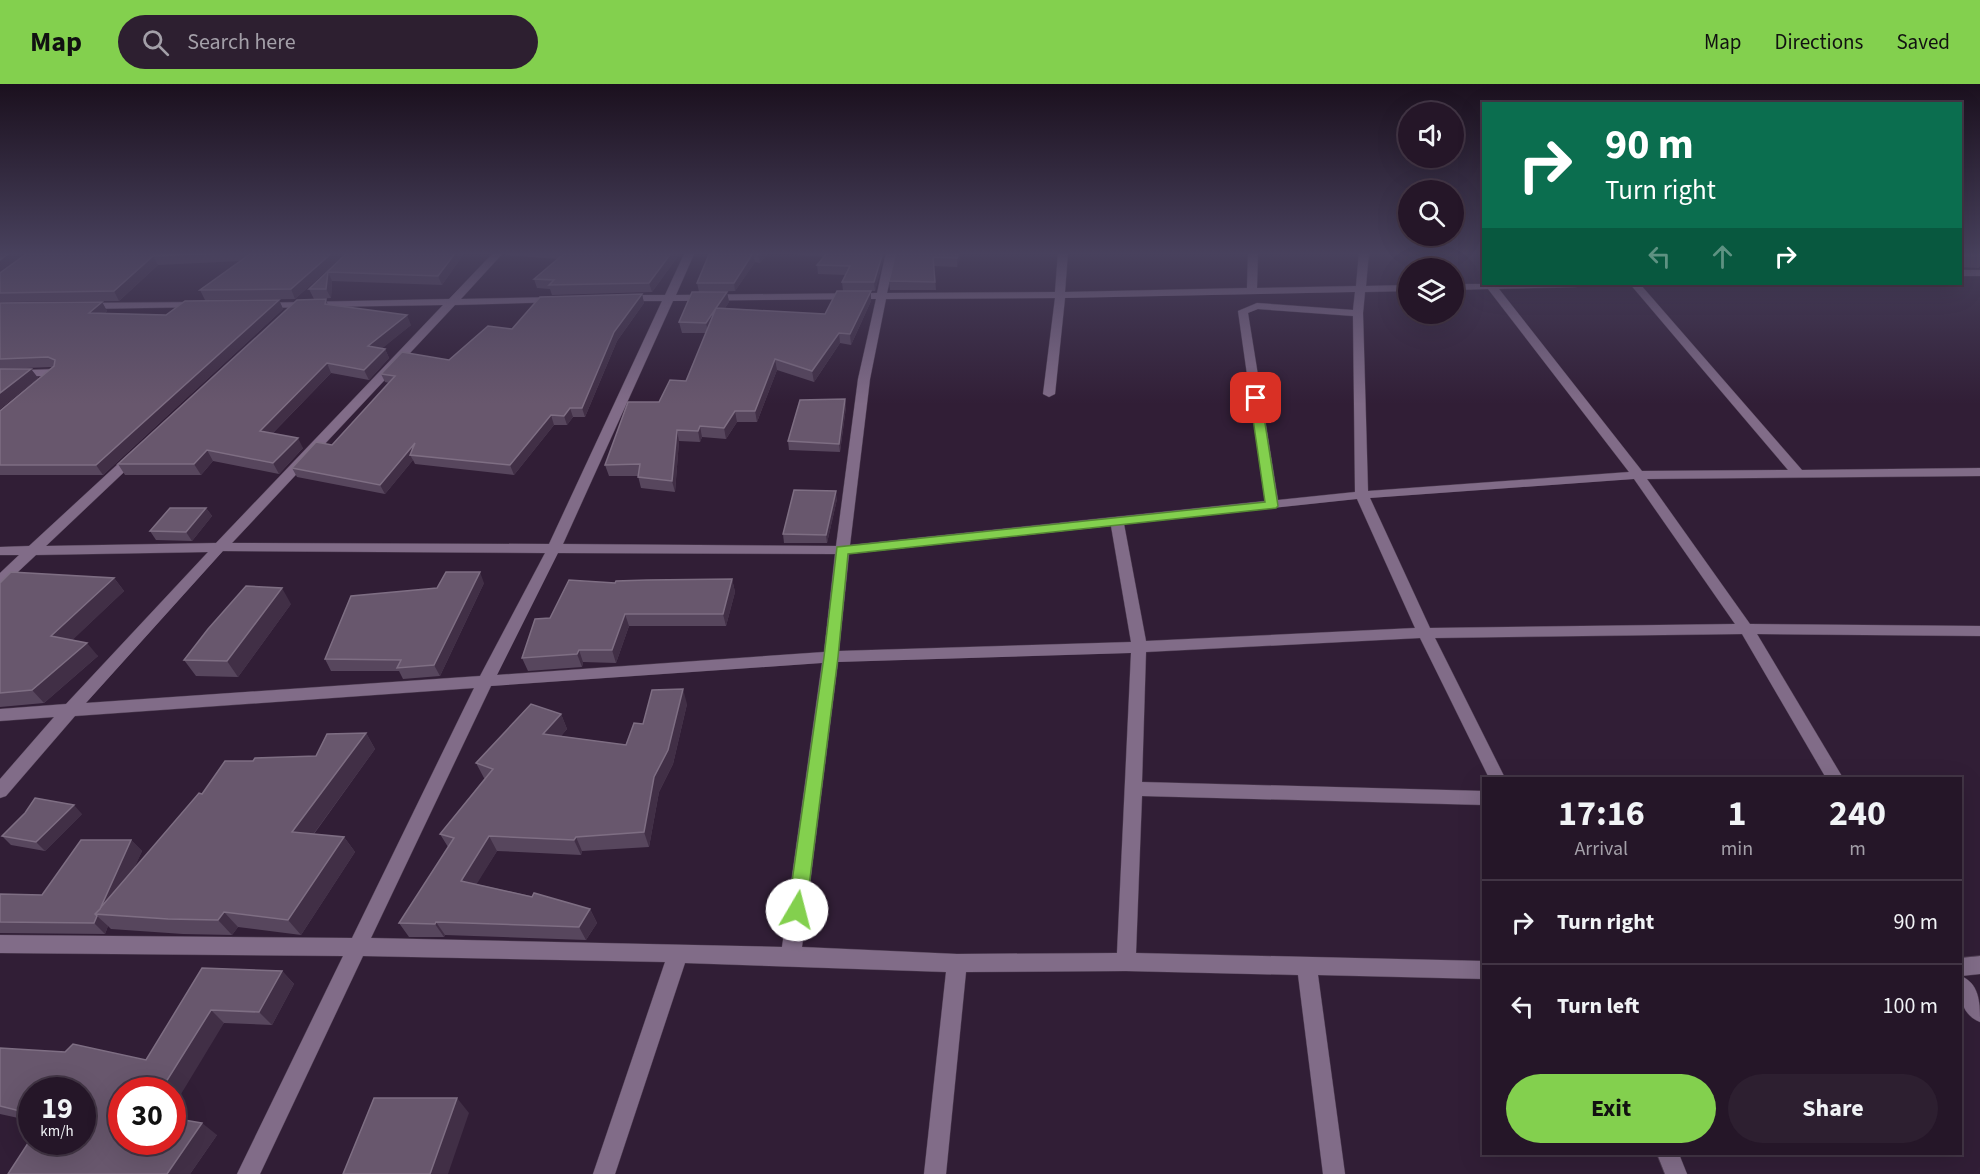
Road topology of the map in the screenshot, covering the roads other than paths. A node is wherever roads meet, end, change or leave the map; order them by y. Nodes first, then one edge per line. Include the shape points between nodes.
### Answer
1 (385, 303) edge
2 (451, 303) edge
3 (666, 303) edge
4 (880, 303) edge
5 (1059, 303) edge
6 (1359, 303) edge
7 (1504, 303) edge
8 (1651, 303) edge
9 (298, 304) junction
10 (215, 305) edge
11 (251, 305) edge
12 (72, 306) edge
13 (1358, 313) junction
14 (281, 320) edge
15 (0, 374) edge
16 (37, 388) edge
17 (1049, 394) dead end
18 (144, 448) edge
19 (1797, 472) junction
20 (1980, 472) edge
21 (1638, 475) junction
22 (1362, 495) junction
23 (1272, 506) junction
24 (1117, 522) junction
25 (220, 547) junction
26 (553, 550) junction
27 (842, 550) junction
28 (0, 551) edge
29 (32, 551) junction
30 (0, 581) edge
31 (1746, 629) junction
32 (1980, 631) edge
33 (1425, 633) junction
34 (1139, 647) junction
35 (831, 657) junction
36 (485, 682) junction
37 (70, 708) junction
38 (0, 715) edge
39 (1497, 777) edge
40 (1834, 777) edge
41 (1133, 789) junction
42 (0, 791) edge
43 (1482, 798) edge
44 (0, 944) edge
45 (357, 947) junction
46 (678, 954) junction
47 (791, 956) junction
48 (1126, 962) junction
49 (957, 963) junction
50 (1980, 965) edge
51 (1306, 966) junction
52 (1962, 967) edge
53 (1482, 970) edge
54 (1962, 988) edge
55 (1980, 1011) edge
56 (1668, 1155) edge
57 (248, 1174) edge
58 (604, 1174) edge
59 (935, 1174) edge
60 (1334, 1174) edge
61 (1676, 1174) edge

1 - 9 street
2 - 25 street
3 - 26 street
4 - 27 street via 864,379
5 - 17 street
6 - 13 street
7 - 21 street
8 - 19 street
9 - 11 street
9 - 14 street
10 - 12 street
13 - 22 street
13 - 23 street via 1257,306 1243,311
15 - 16 street via 55,372
18 - 29 street
19 - 20 street
19 - 21 street
21 - 22 street
21 - 31 street
22 - 23 street
22 - 33 street
23 - 24 street
24 - 27 street
24 - 34 street
25 - 26 street
25 - 29 street
25 - 37 street
26 - 27 street
26 - 36 street
27 - 35 street
28 - 29 street
29 - 30 street
31 - 32 street
31 - 33 street
31 - 40 street
33 - 34 street
33 - 39 street
34 - 35 street
34 - 41 street
35 - 36 street
35 - 47 street
36 - 37 street
36 - 45 street
37 - 38 street
37 - 42 street
41 - 43 street
41 - 48 street
44 - 45 street
45 - 46 street
45 - 57 street
46 - 47 street
46 - 58 street
47 - 49 street
48 - 49 street
48 - 51 street
49 - 59 street
50 - 52 street
51 - 53 street
51 - 60 street
54 - 55 street
56 - 61 street

